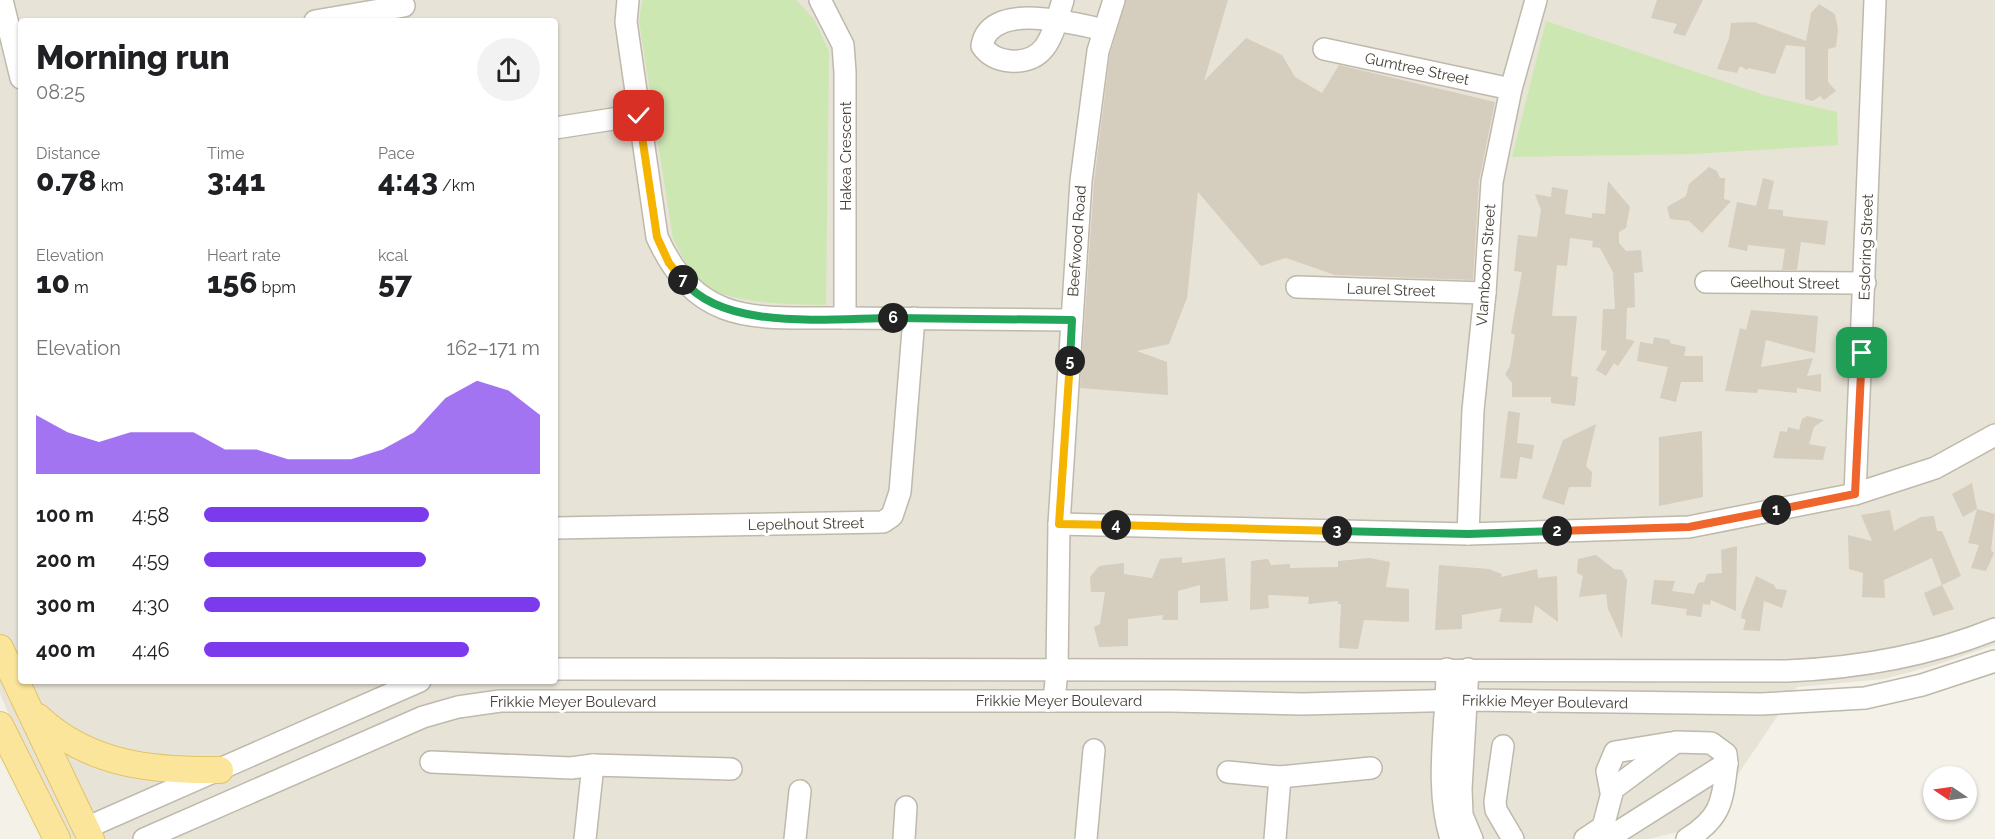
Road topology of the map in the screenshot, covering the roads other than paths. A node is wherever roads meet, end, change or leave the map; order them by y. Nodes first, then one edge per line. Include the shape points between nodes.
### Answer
1 (2, 0) edge
2 (628, 0) edge
3 (820, 0) edge
4 (1114, 0) edge
5 (1536, 0) edge
6 (1875, 0) edge
7 (405, 9) edge
8 (1060, 9) edge
9 (338, 18) edge
10 (1104, 30) junction
11 (1324, 49) dead end
12 (18, 66) edge
13 (1511, 89) junction
14 (639, 116) junction
15 (558, 128) edge
16 (1706, 282) dead end
17 (1865, 283) junction
18 (1297, 287) dead end
19 (1485, 293) junction
20 (845, 318) junction
21 (914, 318) junction
22 (1072, 320) junction
23 (1995, 435) edge
24 (1855, 494) junction
25 (1059, 524) junction
26 (558, 528) edge
27 (1468, 534) junction
28 (1995, 629) edge
29 (0, 648) edge
30 (1995, 661) edge
31 (558, 669) edge
32 (1447, 669) junction
33 (1468, 669) junction
34 (1057, 670) junction
35 (1706, 673) junction
36 (413, 684) edge
37 (1468, 700) junction
38 (1054, 701) junction
39 (1447, 701) junction
40 (1729, 704) junction
41 (29, 708) junction
42 (0, 725) edge
43 (1503, 746) dead end
44 (1094, 750) dead end
45 (431, 762) dead end
46 (1727, 763) junction
47 (593, 765) junction
48 (1371, 768) dead end
49 (731, 769) dead end
50 (220, 770) junction
51 (1228, 772) dead end
52 (1280, 777) junction
53 (800, 791) dead end
54 (906, 807) dead end
55 (1716, 829) edge
56 (88, 833) edge
57 (57, 839) edge
58 (62, 839) edge
59 (144, 839) edge
60 (585, 839) edge
61 (795, 839) edge
62 (904, 839) edge
63 (1086, 839) edge
64 (1275, 839) edge
65 (1450, 839) edge
66 (1472, 839) edge
67 (1513, 839) edge
68 (1585, 839) edge
69 (1607, 839) edge
70 (1687, 839) edge

1 - 12 street
2 - 14 street via 626,22
3 - 20 street, Hakea Crescent via 843,45
4 - 10 street, Beefwood Road
5 - 13 street, Vlamboom Street
6 - 17 street, Esdoring Street
7 - 9 street
8 - 10 street
10 - 22 street, Beefwood Road via 1081,181
11 - 13 street, Gumtree Street
13 - 19 street, Vlamboom Street via 1492,182
14 - 15 street
14 - 20 street via 657,237 669,263 687,287 735,314 762,318
16 - 17 street, Geelhout Street
17 - 24 street, Esdoring Street
18 - 19 street, Laurel Street
19 - 27 street, Vlamboom Street via 1473,410
20 - 21 street
21 - 22 street
21 - 26 street, Lepelhout Street via 900,492 892,516 883,522
22 - 25 street, Beefwood Road
23 - 24 street via 1935,468
24 - 27 street via 1689,527
25 - 27 street
25 - 34 street, Beefwood Road
28 - 35 street, Frikkie Meyer Boulevard via 1947,646 1870,664
29 - 41 main road
30 - 40 street, Frikkie Meyer Boulevard via 1922,686 1865,698
31 - 34 street, Frikkie Meyer Boulevard
32 - 33 street, Frikkie Meyer Boulevard
32 - 34 street, Frikkie Meyer Boulevard
32 - 39 street
33 - 35 street, Frikkie Meyer Boulevard
33 - 37 street
34 - 38 street, Beefwood Road
35 - 40 street via 1723,687
36 - 50 street
37 - 39 street, Frikkie Meyer Boulevard
37 - 40 street, Frikkie Meyer Boulevard
37 - 66 street via 1461,789 1462,815
38 - 39 street, Frikkie Meyer Boulevard
38 - 59 street, Frikkie Meyer Boulevard via 476,703 423,717
39 - 65 street via 1442,788
41 - 50 main road via 57,735 106,758 152,768
41 - 56 main road
42 - 57 main road
43 - 67 street via 1495,802
44 - 63 street
45 - 47 street via 571,768
46 - 55 street
46 - 68 street via 1725,754 1711,743 1676,742 1617,785 1611,792 1603,827
46 - 69 street
47 - 49 street
47 - 60 street
48 - 52 street
50 - 56 street
51 - 52 street
52 - 64 street
53 - 61 street
54 - 62 street
55 - 70 street
56 - 58 main road

